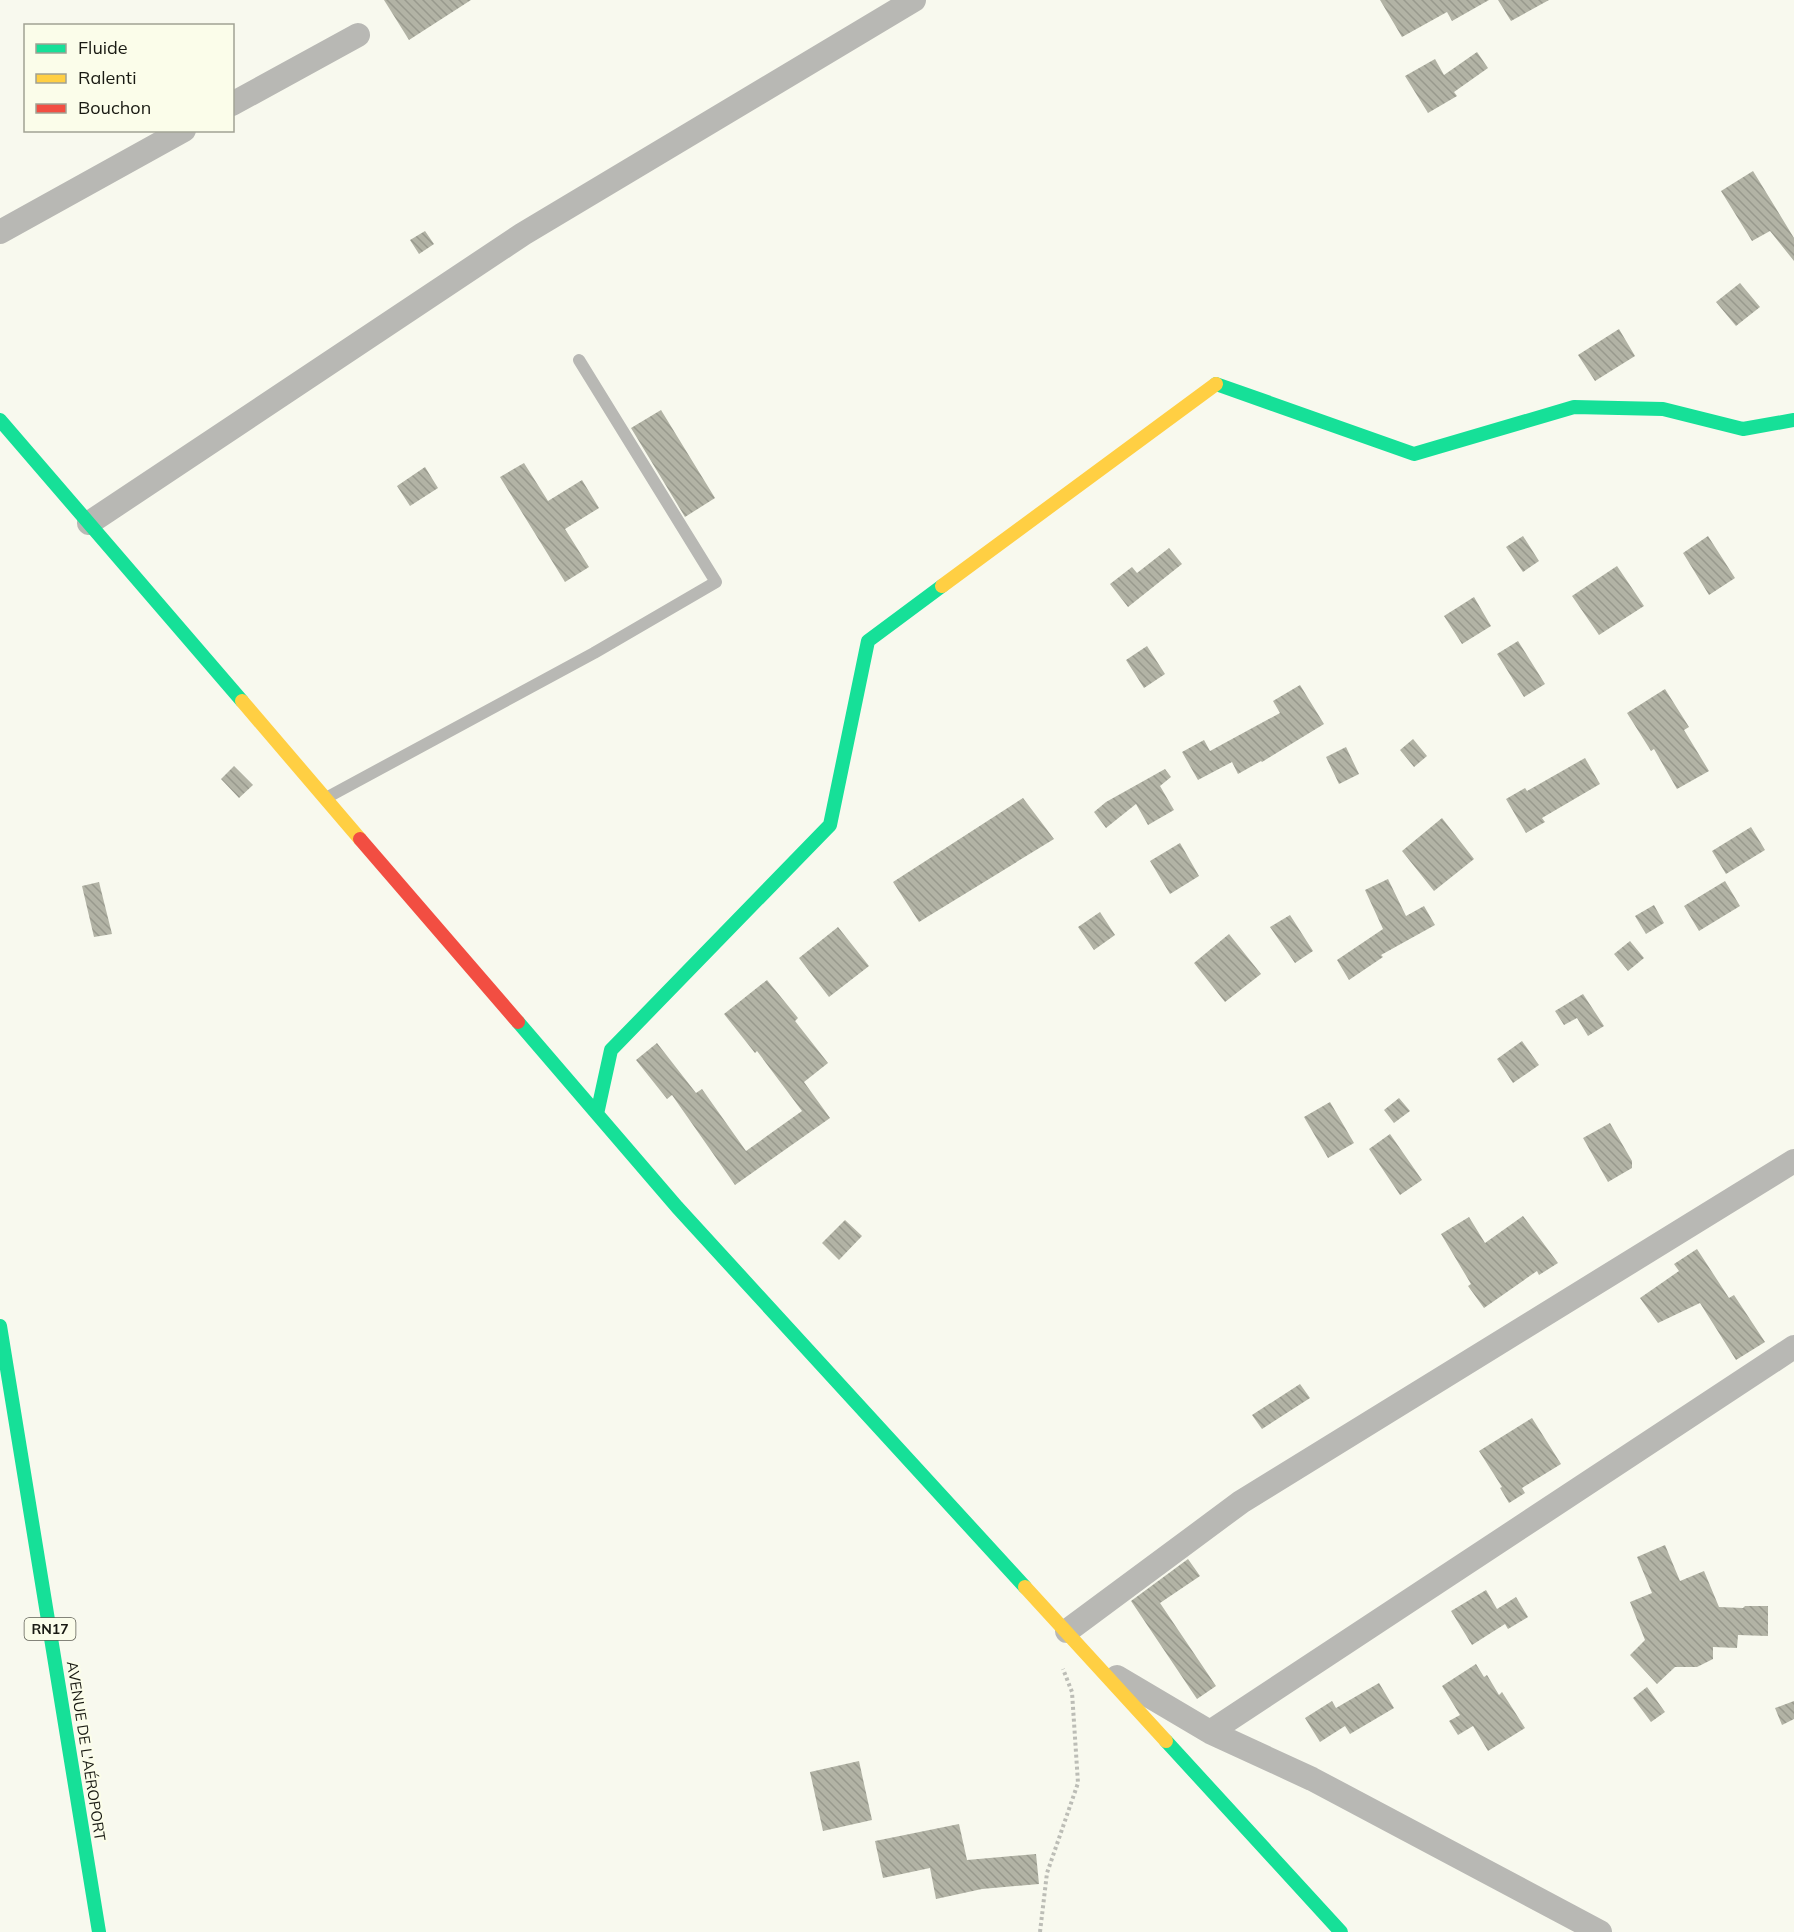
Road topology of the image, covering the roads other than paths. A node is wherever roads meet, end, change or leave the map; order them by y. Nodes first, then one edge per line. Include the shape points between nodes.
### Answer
1 (914, 0) edge
2 (358, 35) dead end
3 (234, 103) edge
4 (180, 132) edge
5 (0, 232) edge
6 (579, 360) dead end
7 (0, 420) edge
8 (1794, 420) edge
9 (89, 523) junction
10 (325, 799) junction
11 (597, 1114) junction
12 (1794, 1161) edge
13 (0, 1326) edge
14 (1794, 1347) edge
15 (1066, 1631) junction
16 (1099, 1666) junction
17 (1210, 1732) junction
18 (99, 1932) edge
19 (1341, 1932) edge
20 (1600, 1932) edge

1 - 9 street via 523,234
2 - 3 street
4 - 5 street
6 - 10 lane via 716,582
7 - 9 street
8 - 11 street via 1743,429 1663,409 1574,407 1414,454 1217,384 868,641 830,825 610,1050
9 - 10 street
10 - 11 street
11 - 15 street via 677,1207
12 - 15 street via 1241,1502
13 - 18 street, AVENUE DE L'AÉROPORT / RN17
14 - 17 street
15 - 16 street
16 - 17 street
16 - 19 street
17 - 20 street via 1312,1779

